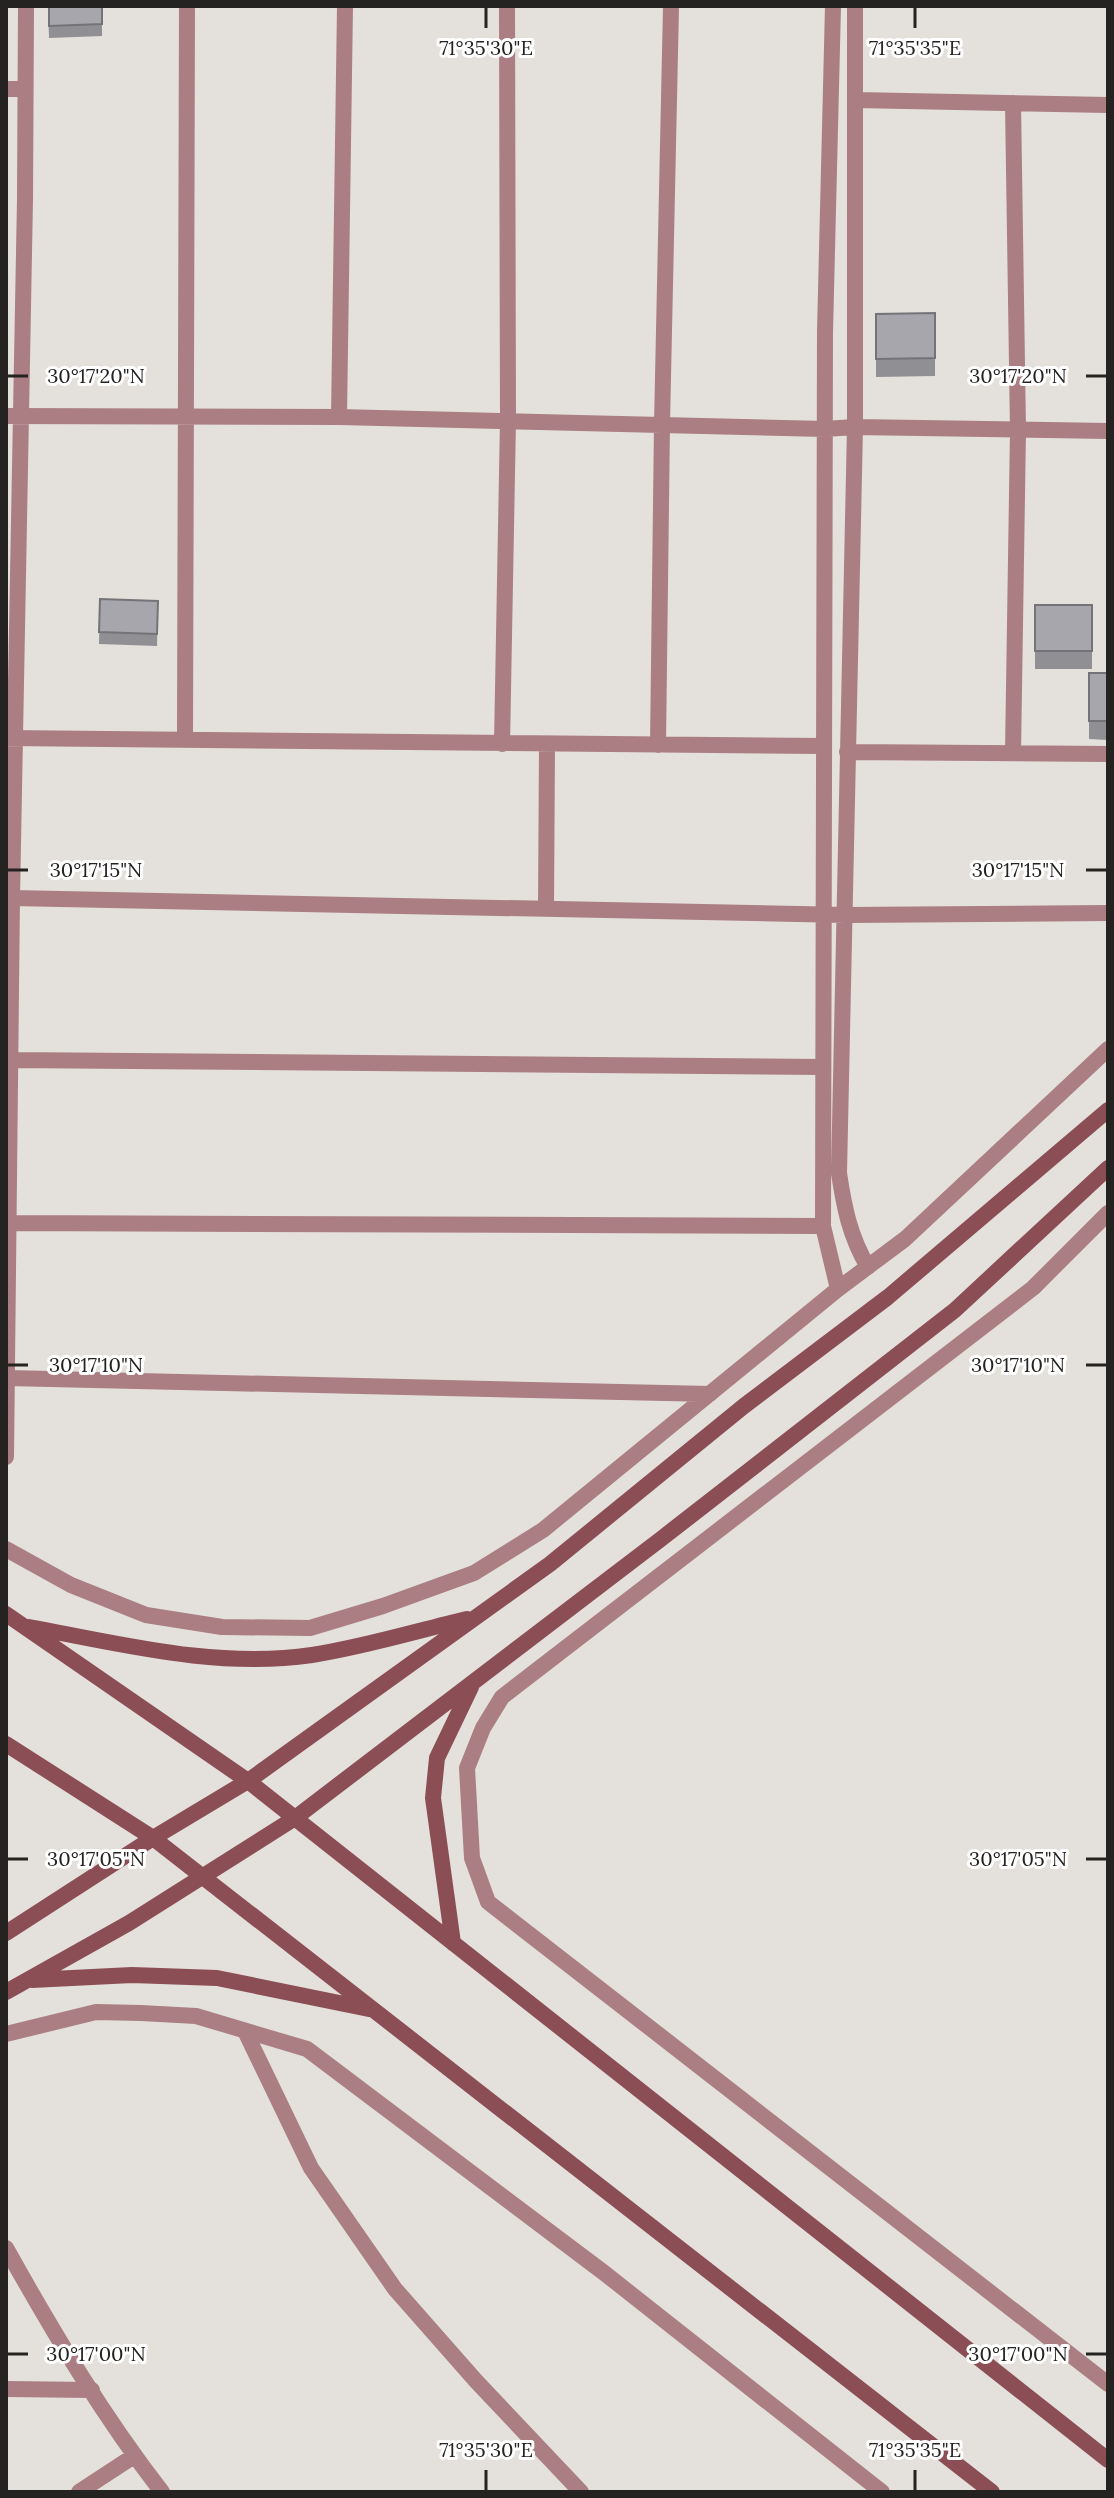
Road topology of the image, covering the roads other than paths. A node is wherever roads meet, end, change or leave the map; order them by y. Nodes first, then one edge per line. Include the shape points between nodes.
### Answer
1 (26, 6) edge
2 (187, 6) edge
3 (345, 6) edge
4 (507, 6) edge
5 (671, 6) edge
6 (833, 6) edge
7 (855, 6) edge
8 (6, 89) edge
9 (25, 89) junction
10 (856, 100) junction
11 (1013, 103) junction
12 (1108, 105) edge
13 (14, 416) edge
14 (186, 417) junction
15 (339, 417) junction
16 (508, 420) junction
17 (662, 424) junction
18 (855, 427) junction
19 (825, 429) junction
20 (1018, 430) junction
21 (1108, 431) edge
22 (10, 738) edge
23 (185, 740) junction
24 (502, 744) junction
25 (547, 744) junction
26 (658, 745) junction
27 (824, 746) junction
28 (847, 752) junction
29 (1013, 753) junction
30 (1108, 754) edge
31 (12, 898) junction
32 (546, 909) junction
33 (1108, 913) edge
34 (823, 914) junction
35 (846, 915) junction
36 (1108, 1049) edge
37 (10, 1060) junction
38 (823, 1067) junction
39 (1108, 1110) edge
40 (1108, 1168) edge
41 (1108, 1213) edge
42 (8, 1223) junction
43 (823, 1226) junction
44 (868, 1267) junction
45 (838, 1289) junction
46 (7, 1378) edge
47 (710, 1394) junction
48 (6, 1457) edge
49 (6, 1549) edge
50 (6, 1614) edge
51 (476, 1617) junction
52 (23, 1626) junction
53 (473, 1682) junction
54 (6, 1744) edge
55 (248, 1781) junction
56 (295, 1818) junction
57 (153, 1838) junction
58 (205, 1878) junction
59 (6, 1933) edge
60 (453, 1943) junction
61 (26, 1981) junction
62 (6, 1992) edge
63 (374, 2010) junction
64 (245, 2031) junction
65 (6, 2034) edge
66 (6, 2248) edge
67 (1108, 2384) edge
68 (6, 2389) edge
69 (92, 2390) junction
70 (134, 2456) junction
71 (1108, 2460) edge
72 (79, 2492) edge
73 (162, 2492) edge
74 (581, 2492) edge
75 (882, 2492) edge
76 (992, 2492) edge

1 - 9 street
2 - 14 street
3 - 15 street
4 - 16 street
5 - 17 street
6 - 19 street
7 - 10 street
8 - 9 street
9 - 13 street
10 - 11 street
10 - 18 street
11 - 12 street
11 - 20 street
13 - 14 street
13 - 22 street
14 - 15 street
14 - 23 street
15 - 16 street
16 - 17 street
16 - 24 street
17 - 19 street
17 - 26 street
18 - 19 street
18 - 20 street
18 - 28 street
19 - 27 street
20 - 21 street
20 - 29 street
22 - 23 street
22 - 31 street
23 - 24 street
24 - 25 street
25 - 26 street
25 - 32 street
26 - 27 street
27 - 34 street
28 - 29 street
28 - 35 street
29 - 30 street
31 - 32 street
31 - 37 street
32 - 34 street
33 - 35 street
34 - 35 street
34 - 38 street
35 - 44 street via 839,1173 846,1217
36 - 44 street via 905,1239
37 - 38 street
37 - 42 street
38 - 43 street
39 - 51 main road via 888,1297
40 - 53 main road via 955,1310
41 - 67 street via 1033,1288 502,1697 467,1768 472,1858 488,1902
42 - 43 street
42 - 46 street
43 - 45 street
44 - 45 street
45 - 47 street
46 - 47 street
46 - 48 street
47 - 49 street via 543,1530 474,1573 310,1628 222,1627 146,1615 71,1585
50 - 52 main road
51 - 52 main road via 311,1655 250,1658 187,1656
51 - 55 main road
52 - 55 main road
53 - 56 main road
53 - 60 main road via 437,1758 433,1798
54 - 57 main road
55 - 56 main road
55 - 57 main road
56 - 58 main road
56 - 60 main road
57 - 58 main road
57 - 59 main road
58 - 61 main road
58 - 63 main road
60 - 71 main road
61 - 62 main road
61 - 63 main road via 132,1975 217,1978
63 - 76 main road
64 - 65 street via 196,2016 96,2012
64 - 74 street via 311,2168 395,2289
64 - 75 street via 307,2049 336,2069
66 - 69 street
68 - 69 street
69 - 70 street
70 - 72 street
70 - 73 street

